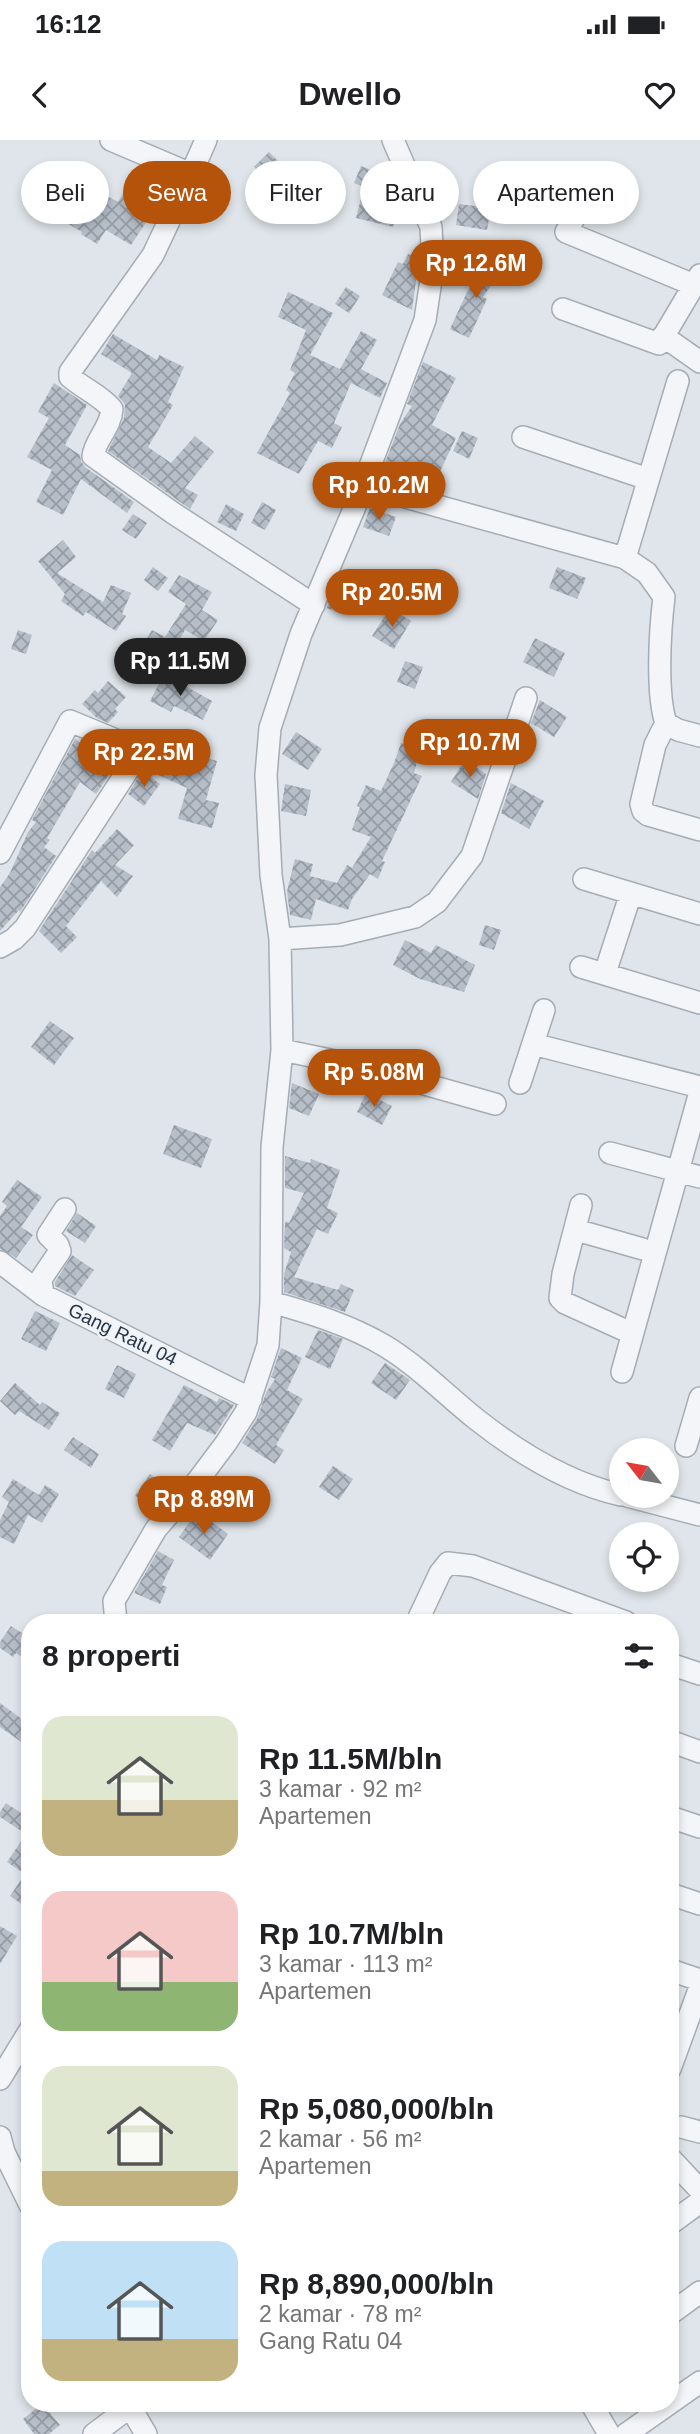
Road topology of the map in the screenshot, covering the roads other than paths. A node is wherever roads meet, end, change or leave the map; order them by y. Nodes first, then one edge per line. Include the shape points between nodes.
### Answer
1 (111, 140) edge
2 (206, 140) edge
3 (393, 140) edge
4 (160, 161) edge
5 (197, 161) edge
6 (168, 224) edge
7 (571, 224) edge
8 (697, 280) edge
9 (563, 309) dead end
10 (663, 337) junction
11 (700, 362) edge
12 (677, 381) dead end
13 (523, 437) dead end
14 (649, 479) junction
15 (362, 485) junction
16 (625, 558) junction
17 (314, 605) junction
18 (526, 698) dead end
19 (666, 723) junction
20 (700, 736) edge
21 (700, 830) edge
22 (0, 853) edge
23 (583, 879) dead end
24 (631, 892) junction
25 (700, 914) edge
26 (280, 939) junction
27 (0, 947) edge
28 (581, 967) dead end
29 (605, 974) junction
30 (700, 1003) edge
31 (544, 1010) dead end
32 (533, 1044) junction
33 (282, 1050) junction
34 (520, 1083) dead end
35 (700, 1089) edge
36 (495, 1104) dead end
37 (610, 1153) dead end
38 (679, 1171) junction
39 (700, 1177) edge
40 (581, 1205) dead end
41 (65, 1209) dead end
42 (576, 1230) junction
43 (643, 1249) dead end
44 (0, 1262) edge
45 (43, 1295) junction
46 (271, 1302) junction
47 (631, 1333) junction
48 (622, 1372) dead end
49 (700, 1398) edge
50 (251, 1399) junction
51 (686, 1446) dead end
52 (609, 1491) edge
53 (673, 1508) edge
54 (700, 1515) edge
55 (115, 1614) edge
56 (421, 1614) edge
57 (604, 1614) edge
58 (679, 1667) edge
59 (700, 1674) edge
60 (679, 1744) edge
61 (700, 1752) edge
62 (679, 1820) edge
63 (700, 1827) edge
64 (679, 1897) edge
65 (700, 1904) edge
66 (679, 1973) edge
67 (700, 1980) edge
68 (700, 1987) edge
69 (21, 2044) edge
70 (679, 2044) edge
71 (0, 2079) edge
72 (1, 2147) edge
73 (679, 2168) edge
74 (21, 2187) edge
75 (700, 2190) edge
76 (700, 2202) edge
77 (679, 2217) edge
78 (700, 2292) edge
79 (679, 2307) edge
80 (700, 2382) edge
81 (679, 2397) edge
82 (121, 2412) edge
83 (133, 2412) edge
84 (596, 2412) edge
85 (657, 2412) edge
86 (94, 2434) edge
87 (146, 2434) edge
88 (609, 2434) edge
89 (626, 2434) edge

1 - 4 street
2 - 5 street
3 - 15 street via 431,227 433,267 425,320
6 - 17 street via 153,255 70,372 70,377 112,409 93,456
7 - 8 street via 566,232
8 - 10 street
9 - 10 street via 659,344
10 - 11 street
12 - 14 street
13 - 14 street
14 - 16 street
15 - 16 street
15 - 17 street
16 - 19 street via 647,573 664,597 661,708
17 - 26 street via 270,728 266,775 269,846
18 - 26 street via 472,856 437,902 415,917 340,935
19 - 20 street
19 - 21 street via 655,746 643,811
22 - 27 street via 70,721 128,745 133,753 128,770 25,928
23 - 24 street
24 - 25 street
24 - 29 street
26 - 33 street
28 - 29 street
29 - 30 street
31 - 32 street
32 - 34 street
32 - 35 street
33 - 36 street via 364,1067
33 - 46 street via 272,1147
35 - 38 street
37 - 38 street
38 - 39 street
38 - 47 street
40 - 42 street
41 - 45 street via 48,1235 60,1251 41,1279
42 - 43 street
42 - 47 street via 560,1298
44 - 45 street, Gang Ratu 04
45 - 50 street, Gang Ratu 04
46 - 50 street via 268,1345
46 - 52 street via 356,1330 387,1347 520,1451 562,1475
47 - 48 street
49 - 51 street
50 - 55 street via 226,1443 156,1529 114,1601
53 - 54 street
56 - 57 street via 443,1566 456,1563
58 - 59 street
60 - 61 street
62 - 63 street
64 - 65 street
66 - 67 street
68 - 70 street
69 - 71 street
72 - 74 street
73 - 75 street
76 - 77 street
78 - 79 street
80 - 81 street
82 - 86 street
83 - 87 street
84 - 88 street
85 - 89 street

